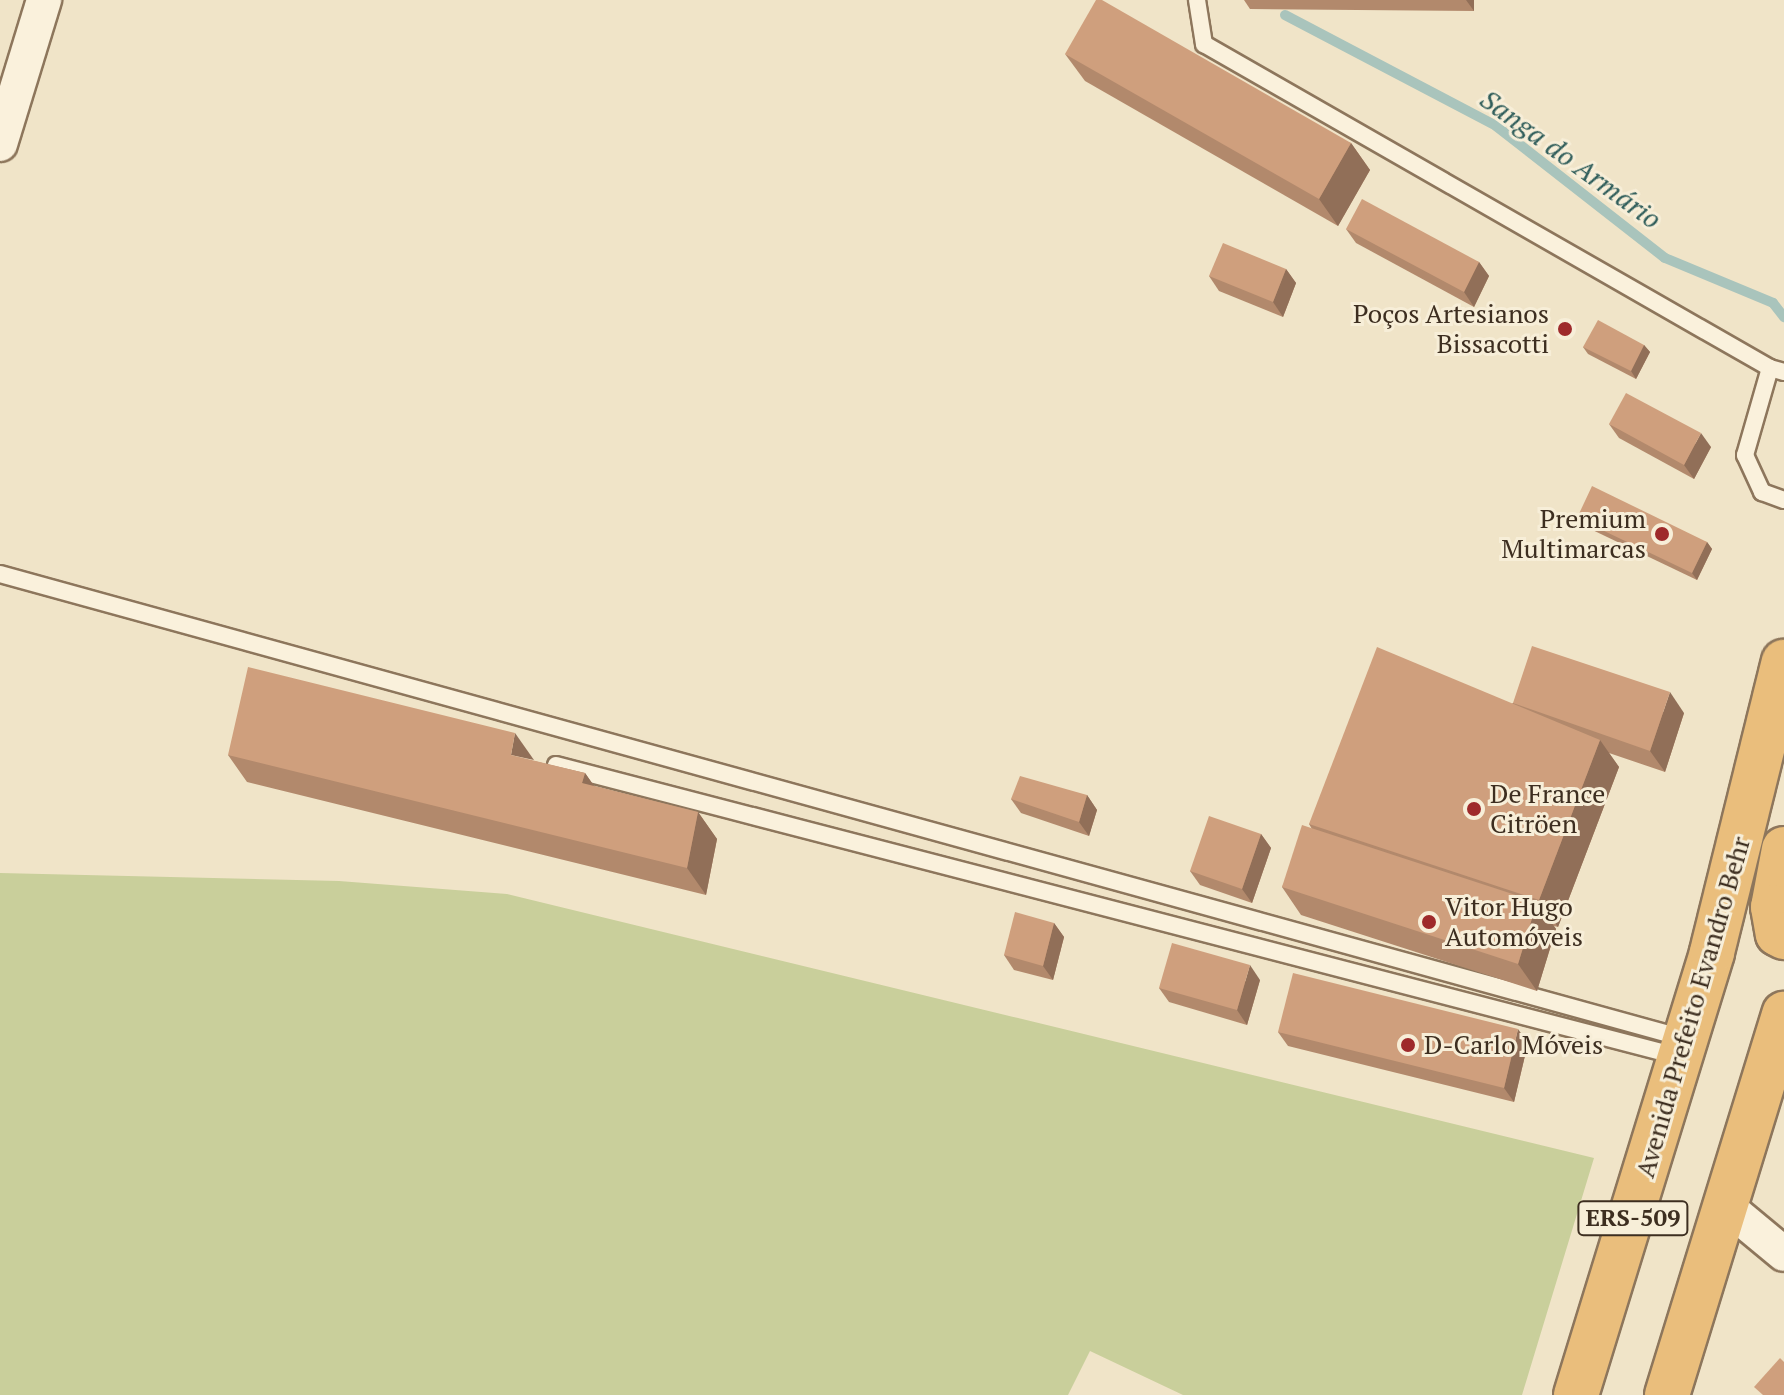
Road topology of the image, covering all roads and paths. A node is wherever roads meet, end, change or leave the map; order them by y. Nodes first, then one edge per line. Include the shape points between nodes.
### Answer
1 (44, 0) edge
2 (1197, 0) edge
3 (0, 144) edge
4 (1777, 370) edge
5 (1784, 500) edge
6 (0, 574) edge
7 (1784, 662) edge
8 (556, 765) edge
9 (1784, 849) edge
10 (1784, 937) edge
11 (1784, 1014) edge
12 (1684, 1048) junction
13 (1726, 1206) junction
14 (1784, 1254) edge
15 (1576, 1395) edge
16 (1667, 1395) edge

1 - 3 street
2 - 4 lane via 1204,44
4 - 5 lane via 1745,455 1762,492
6 - 12 lane
7 - 12 highway, Avenida Prefeito Evandro Behr / ERS-509
8 - 12 lane
9 - 10 highway via 1773,907 1778,934
11 - 13 highway, ERS-509
12 - 15 highway, Avenida Prefeito Evandro Behr / ERS-509
13 - 14 street
13 - 16 highway, ERS-509

